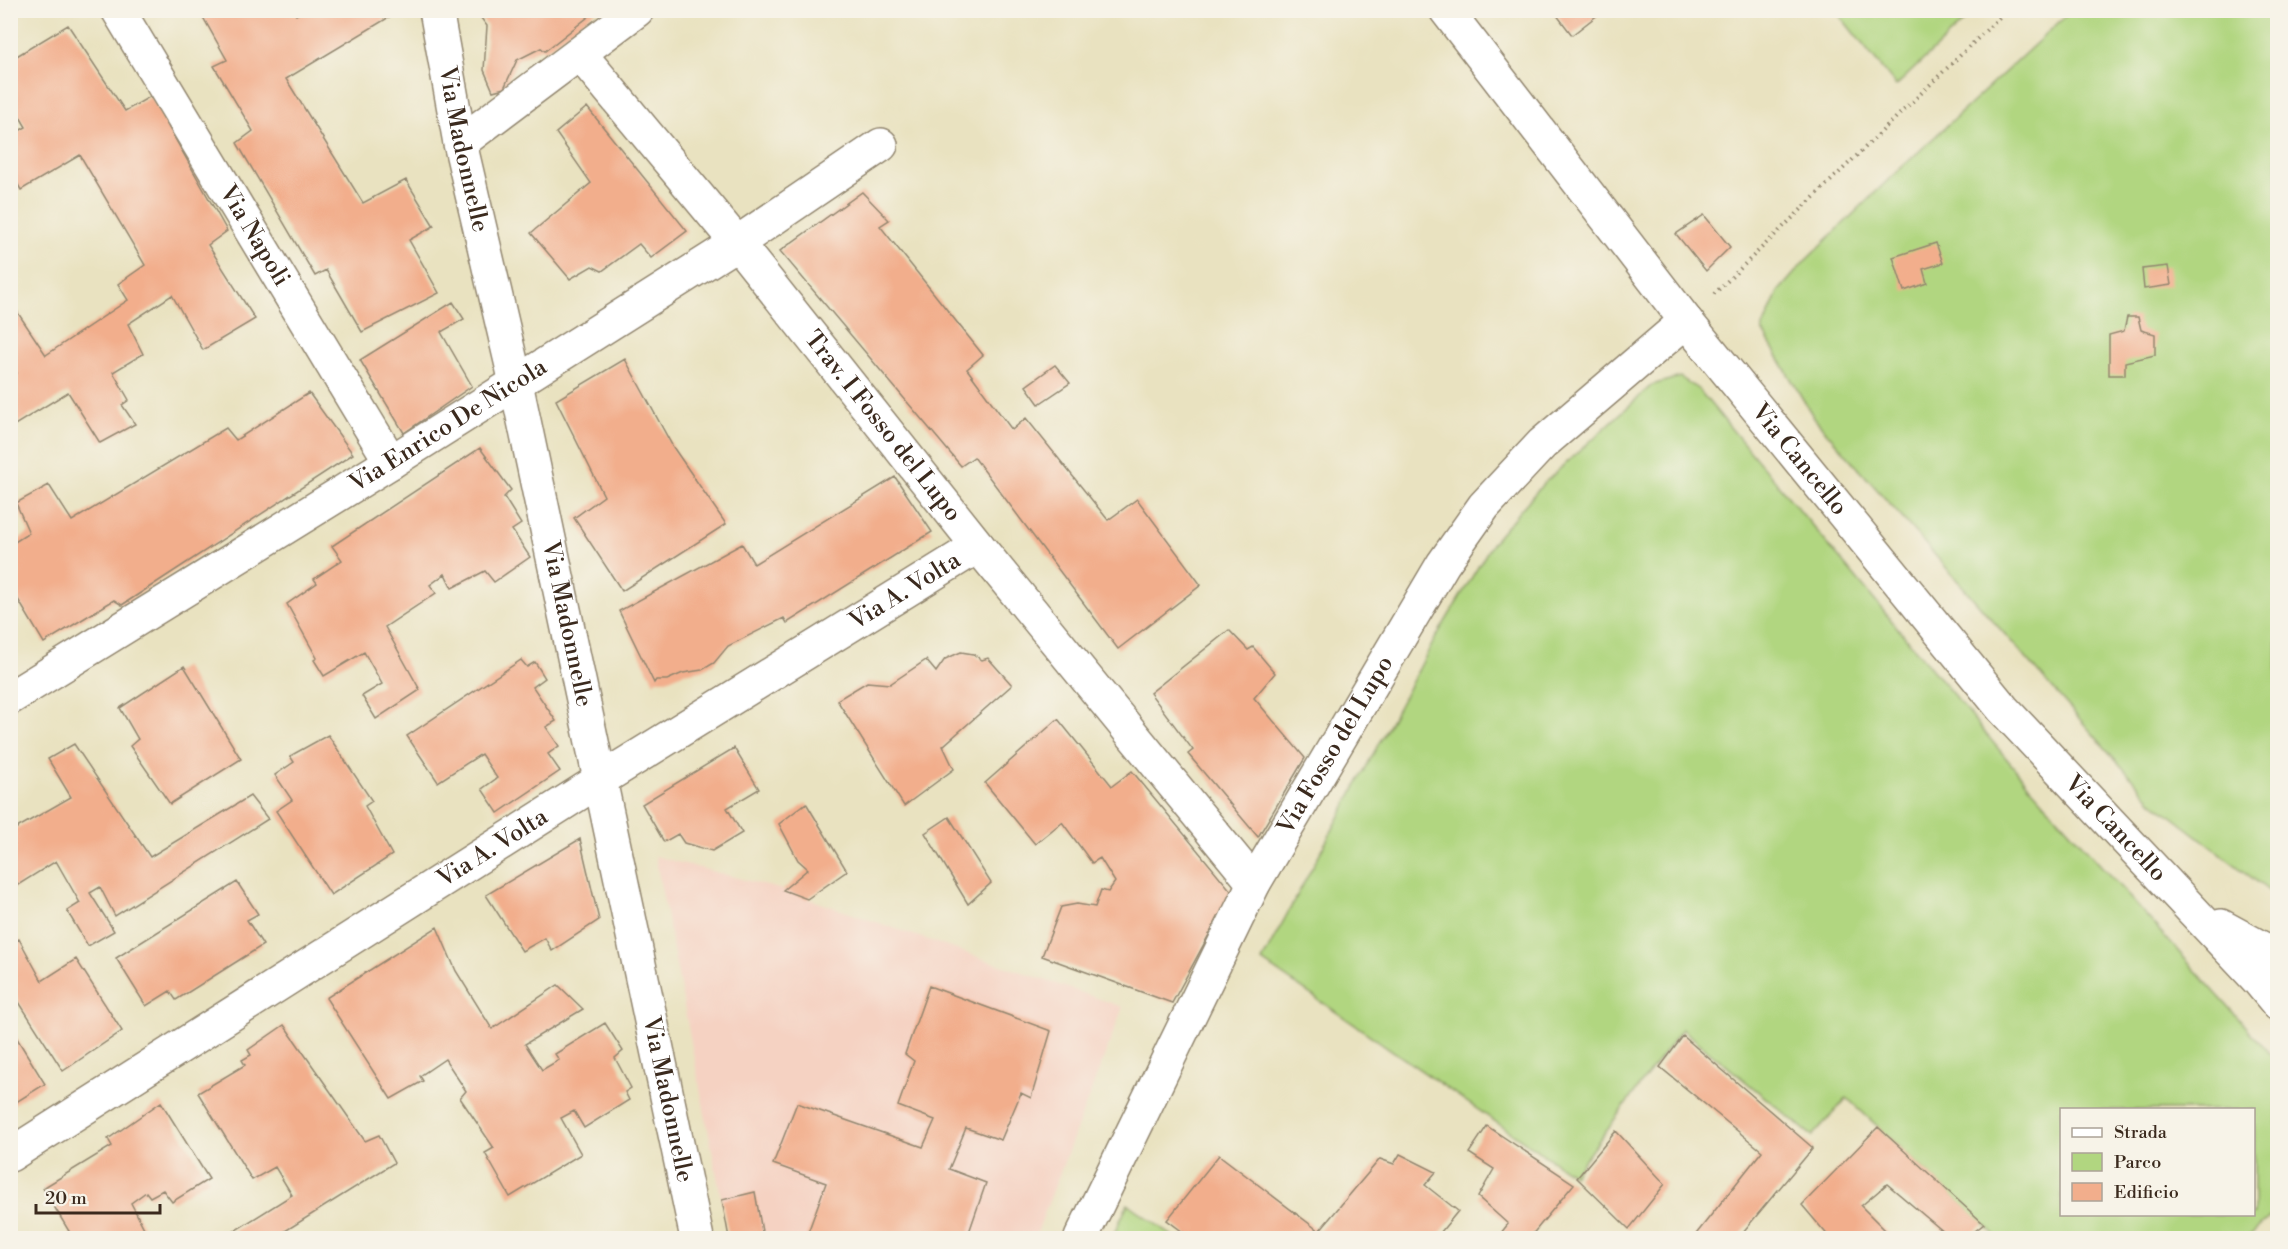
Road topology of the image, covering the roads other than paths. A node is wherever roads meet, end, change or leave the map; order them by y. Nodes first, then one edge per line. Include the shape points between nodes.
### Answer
1 (118, 10) edge
2 (436, 10) edge
3 (637, 10) edge
4 (1446, 10) edge
5 (580, 54) junction
6 (460, 143) junction
7 (881, 146) dead end
8 (737, 243) junction
9 (1686, 321) junction
10 (516, 383) junction
11 (391, 462) junction
12 (978, 546) junction
13 (14, 686) edge
14 (600, 780) junction
15 (1254, 883) junction
16 (2174, 891) junction
17 (2277, 957) edge
18 (2277, 1004) edge
19 (10, 1155) edge
20 (697, 1239) edge
21 (1081, 1239) edge

1 - 11 street, Via Napoli
2 - 6 street, Via Madonnelle
3 - 5 street
4 - 9 street, Via Cancello
5 - 6 street
5 - 8 street, Trav. I Fosso del Lupo
6 - 10 street, Via Madonnelle
7 - 8 street, Via Enrico De Nicola
8 - 10 street, Via Enrico De Nicola
8 - 12 street, Trav. I Fosso del Lupo
9 - 15 street, Via Fosso del Lupo via 1542,444 1484,506 1443,564
9 - 16 street, Via Cancello via 2003,709
10 - 11 street, Via Enrico De Nicola
10 - 14 street, Via Madonnelle
11 - 13 street, Via Enrico De Nicola
12 - 14 street, Via A. Volta
12 - 15 street, Trav. I Fosso del Lupo
14 - 19 street, Via A. Volta
14 - 20 street, Via Madonnelle
15 - 21 street, Via Fosso del Lupo
16 - 17 street via 2218,924
16 - 18 street

